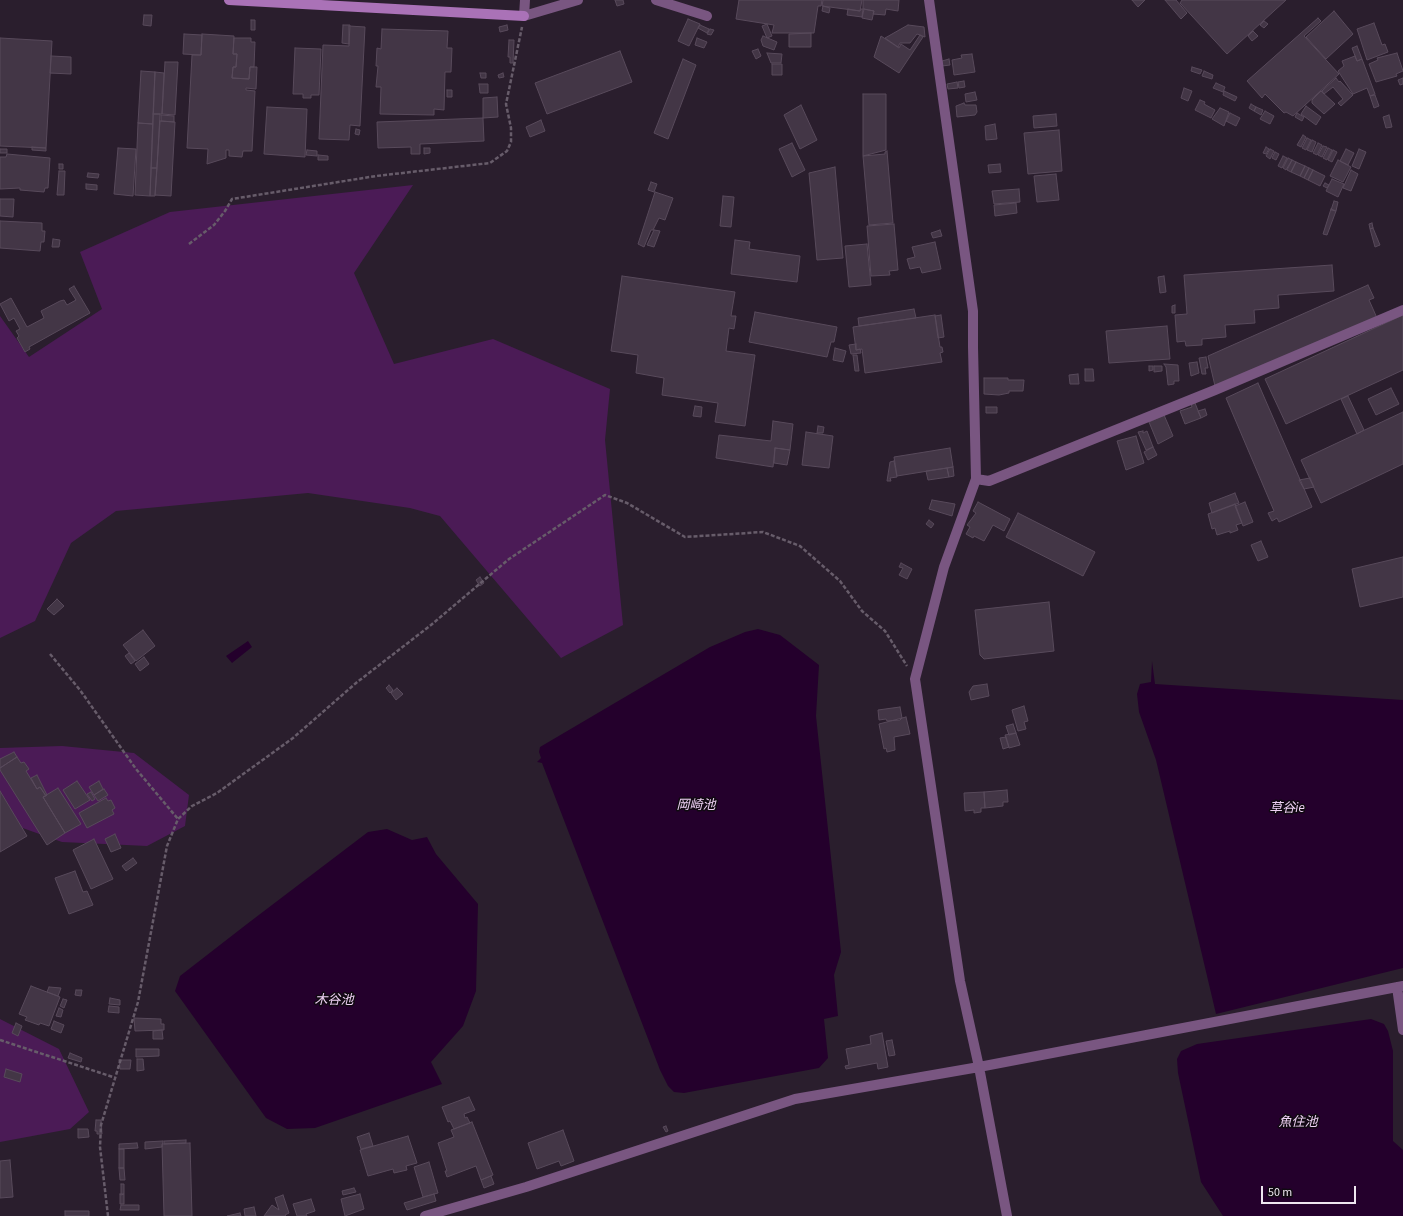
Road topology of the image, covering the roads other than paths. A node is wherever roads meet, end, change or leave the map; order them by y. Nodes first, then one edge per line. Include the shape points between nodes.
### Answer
1 (229, 0) edge
2 (525, 0) edge
3 (578, 0) edge
4 (656, 0) edge
5 (929, 0) edge
6 (524, 16) junction
7 (707, 16) dead end
8 (1403, 310) edge
9 (976, 479) junction
10 (1400, 987) edge
11 (1403, 1030) edge
12 (979, 1068) junction
13 (425, 1216) edge
14 (1007, 1216) edge

1 - 6 street
2 - 6 street
3 - 6 street
4 - 7 street
5 - 9 street via 974,311 972,347
8 - 9 street via 1215,390 989,481
9 - 12 street via 944,567 915,680 960,981
10 - 11 street
10 - 12 street
12 - 13 street via 794,1099 526,1187
12 - 14 street

